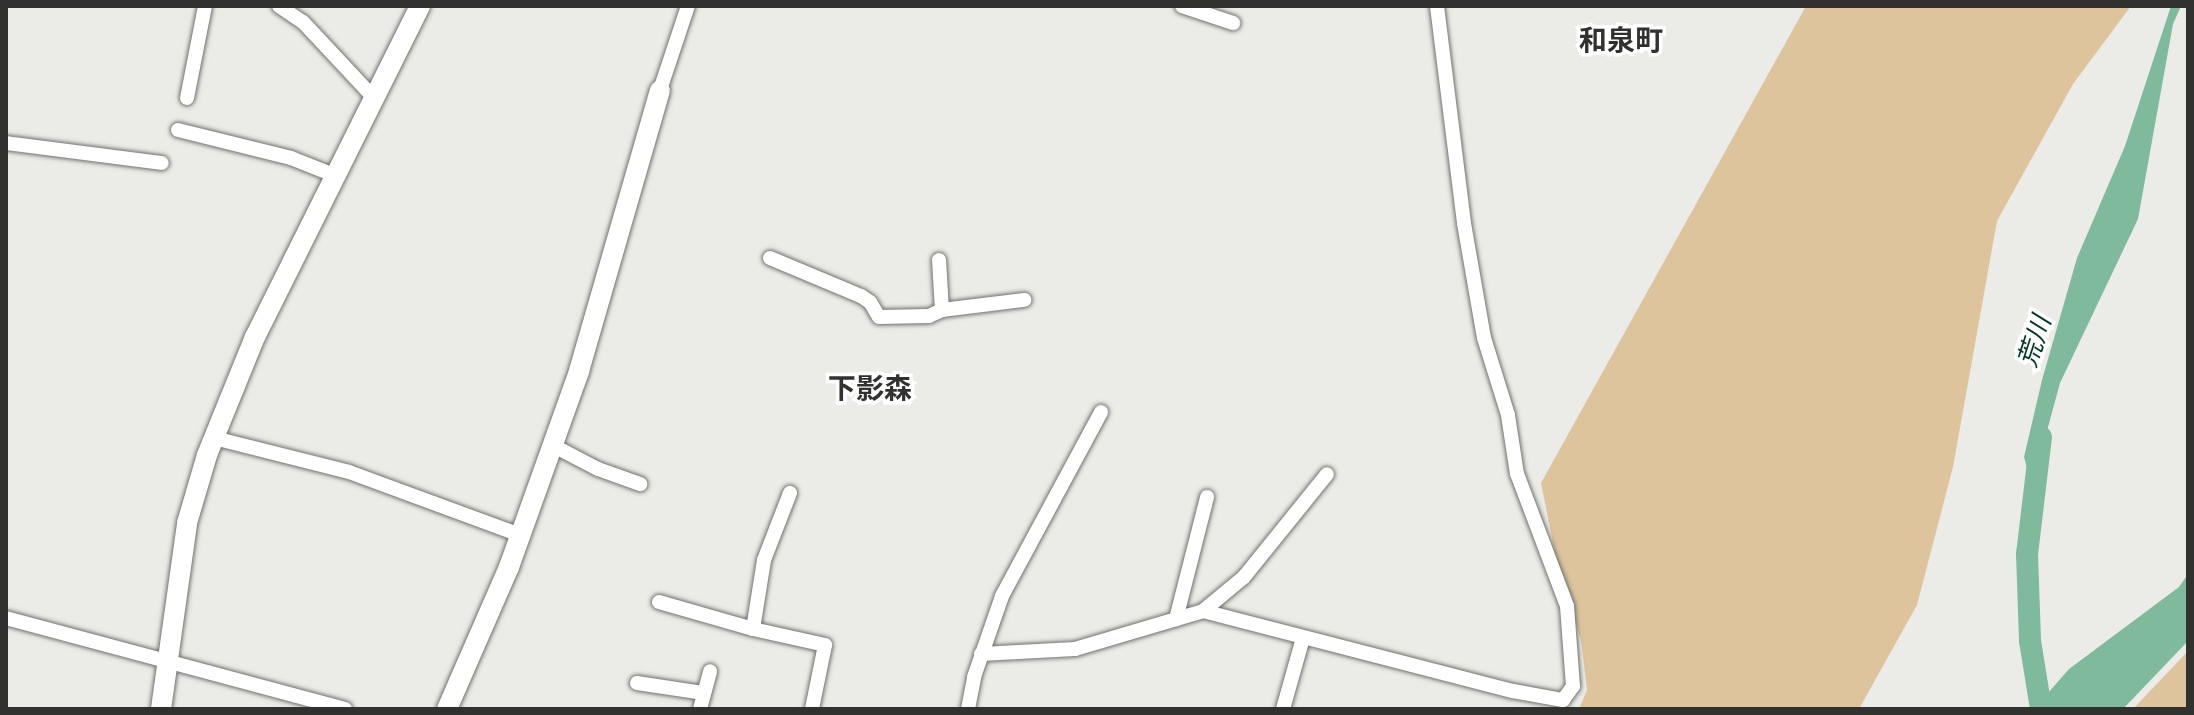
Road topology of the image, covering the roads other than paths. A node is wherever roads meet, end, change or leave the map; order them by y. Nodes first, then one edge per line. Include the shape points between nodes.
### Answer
1 (205, 6) edge
2 (279, 6) edge
3 (420, 6) edge
4 (688, 6) edge
5 (1182, 6) edge
6 (1437, 6) edge
7 (1233, 23) dead end
8 (660, 90) joint
9 (187, 98) dead end
10 (375, 99) junction
11 (178, 130) dead end
12 (6, 143) edge
13 (162, 163) dead end
14 (336, 176) junction
15 (770, 258) dead end
16 (939, 260) dead end
17 (1024, 300) dead end
18 (942, 310) junction
19 (1101, 412) dead end
20 (214, 438) junction
21 (552, 445) junction
22 (1327, 474) dead end
23 (640, 484) dead end
24 (790, 493) dead end
25 (1207, 497) dead end
26 (520, 535) junction
27 (659, 602) dead end
28 (1203, 611) junction
29 (6, 618) edge
30 (1176, 619) junction
31 (753, 629) junction
32 (1303, 638) junction
33 (981, 654) junction
34 (166, 659) junction
35 (710, 671) dead end
36 (637, 683) dead end
37 (704, 693) junction
38 (161, 709) edge
39 (345, 709) edge
40 (447, 709) edge
41 (700, 709) edge
42 (812, 709) edge
43 (968, 709) edge
44 (1283, 709) edge

1 - 9 street
2 - 10 street via 303,22
3 - 10 street
4 - 8 street
5 - 7 street
6 - 32 street via 1484,338 1508,415 1517,474 1567,606 1573,686 1563,700
8 - 21 street
10 - 14 street
11 - 14 street via 291,158
12 - 13 street
14 - 20 street via 255,337
15 - 18 street via 861,296 879,317 929,316
16 - 18 street
17 - 18 street
19 - 33 street via 1002,596
20 - 26 street via 349,472
20 - 34 street via 187,523
21 - 23 street
21 - 26 street
22 - 28 street via 1244,577
24 - 31 street via 764,560
25 - 30 street
26 - 40 street
27 - 31 street
28 - 30 street
28 - 32 street
29 - 34 street
30 - 33 street via 1075,649
31 - 42 street via 825,645
32 - 44 street
33 - 43 street
34 - 38 street
34 - 39 street
35 - 37 street
36 - 37 street
37 - 41 street

